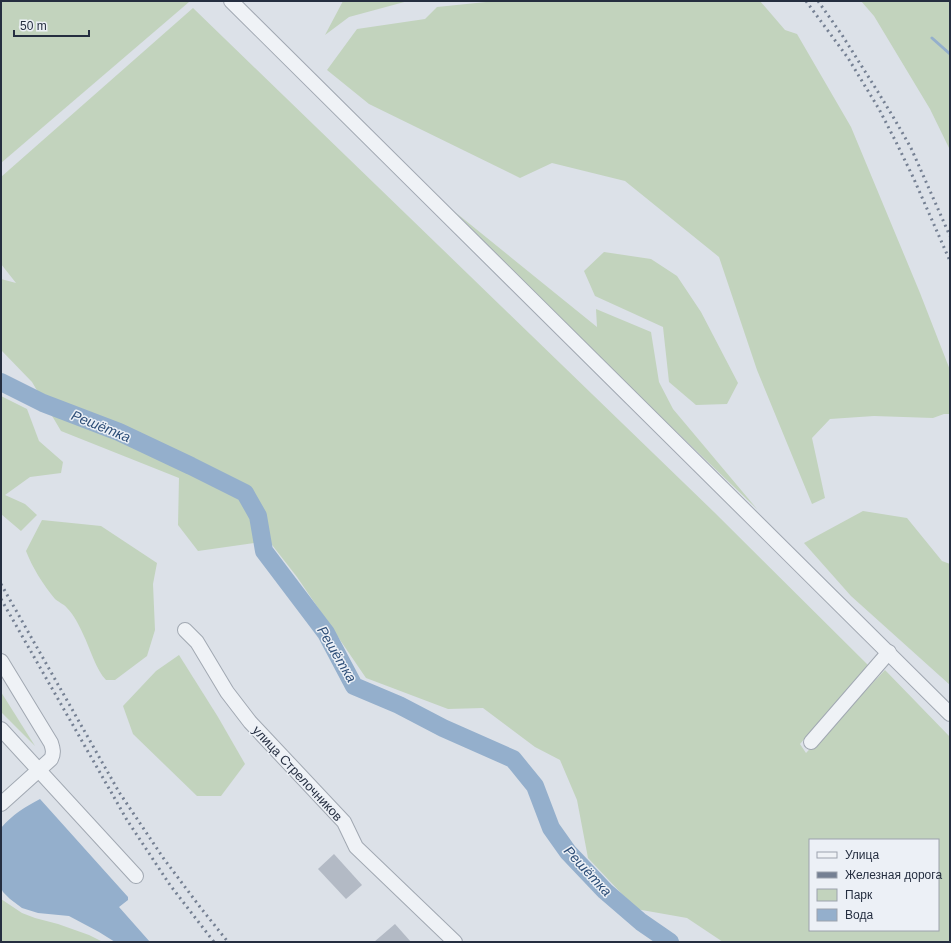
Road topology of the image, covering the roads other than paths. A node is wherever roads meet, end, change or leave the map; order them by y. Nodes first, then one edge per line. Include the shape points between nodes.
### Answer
1 (231, 1) edge
2 (185, 630) dead end
3 (889, 652) junction
4 (1, 661) edge
5 (950, 714) edge
6 (1, 730) edge
7 (811, 742) dead end
8 (39, 770) junction
9 (1, 804) edge
10 (136, 876) dead end
11 (455, 942) edge

1 - 3 street
2 - 11 street, улица Стрелочников via 197,642 227,692 250,722 344,822 356,847
3 - 5 street
3 - 7 street
4 - 8 street via 51,743 53,755
6 - 8 street
8 - 9 street
8 - 10 street

